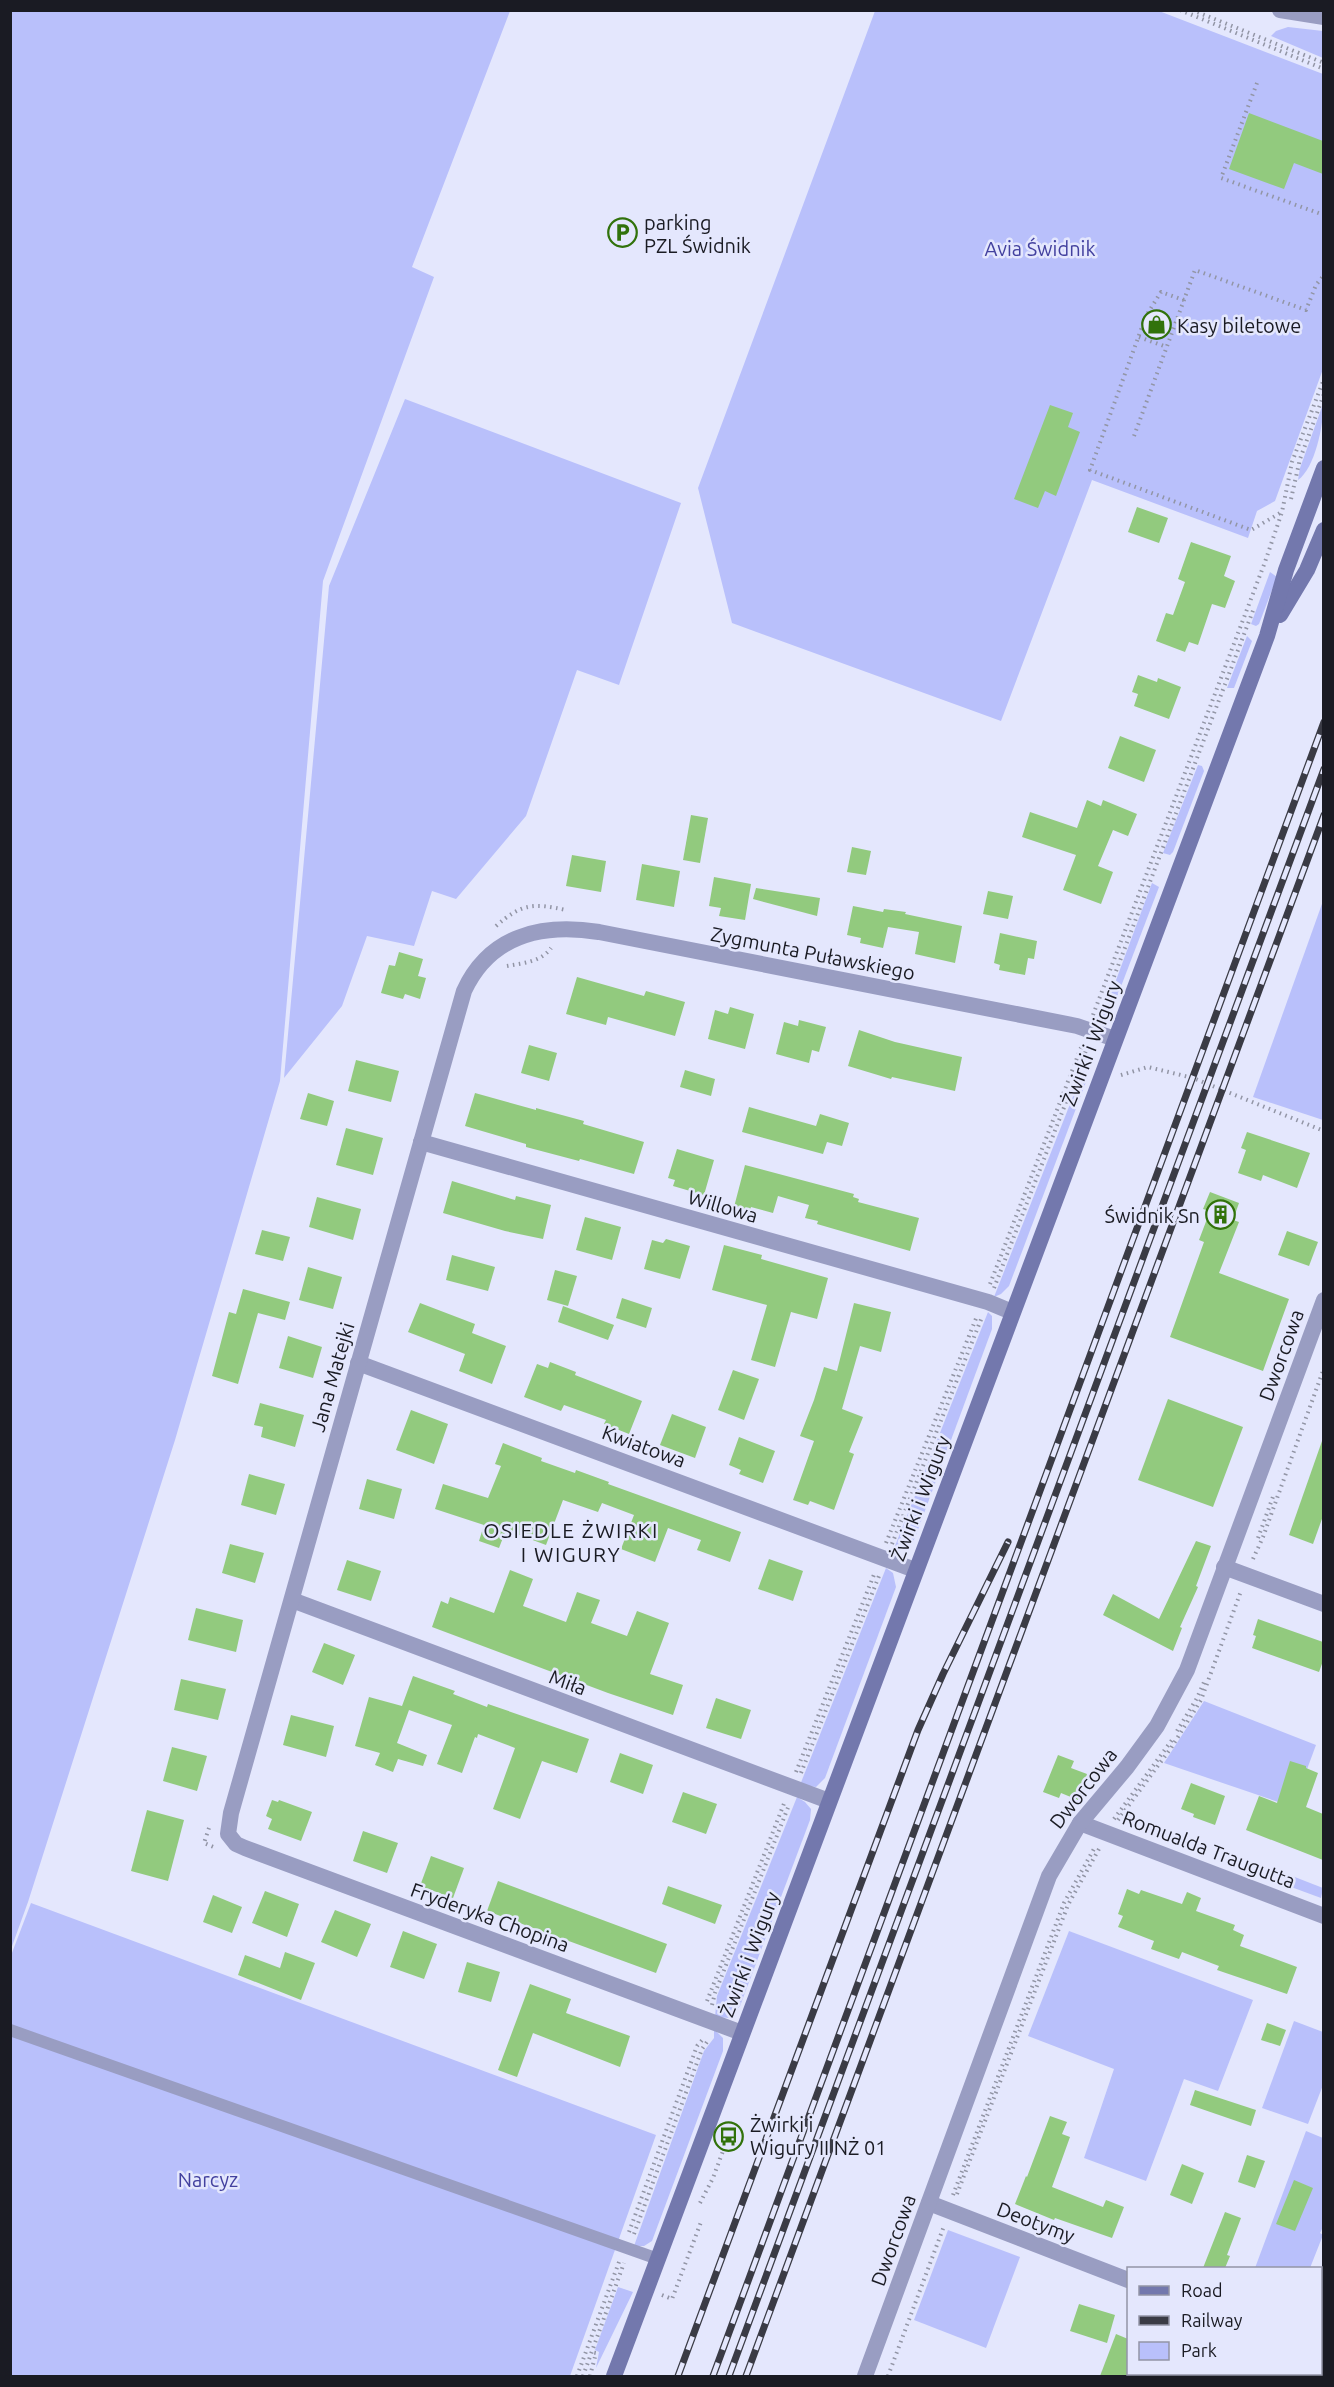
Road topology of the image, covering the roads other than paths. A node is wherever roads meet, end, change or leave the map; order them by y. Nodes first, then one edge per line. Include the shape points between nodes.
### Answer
1 (1280, 10) edge
2 (1323, 17) edge
3 (1323, 468) edge
4 (1323, 530) edge
5 (1267, 636) junction
6 (504, 946) joint
7 (1115, 1039) junction
8 (421, 1142) junction
9 (1323, 1300) edge
10 (1012, 1312) junction
11 (1318, 1330) edge
12 (358, 1363) junction
13 (1224, 1567) junction
14 (915, 1570) junction
15 (292, 1600) junction
16 (1323, 1604) edge
17 (829, 1801) junction
18 (1080, 1823) junction
19 (228, 1834) joint
20 (1323, 1916) edge
21 (10, 2030) edge
22 (742, 2032) junction
23 (929, 2203) junction
24 (658, 2259) junction
25 (1127, 2280) edge
26 (614, 2376) edge
27 (865, 2376) edge

1 - 2 street
3 - 5 main road
4 - 5 main road via 1307,570
5 - 7 main road, Żwirki i Wigury
6 - 7 street, Zygmunta Puławskiego via 537,931 583,930
6 - 8 street, Jana Matejki via 481,964 464,992
7 - 10 main road, Żwirki i Wigury
8 - 10 street, Willowa via 985,1301
8 - 12 street, Jana Matejki
9 - 11 street, Dworcowa
10 - 14 main road, Żwirki i Wigury
11 - 13 street, Dworcowa
12 - 14 street, Kwiatowa
12 - 15 street, Jana Matejki
13 - 16 street
13 - 18 street, Dworcowa via 1174,1698 1127,1767
14 - 17 main road, Żwirki i Wigury
15 - 17 street, Miła
15 - 19 street, Jana Matejki
17 - 22 main road, Żwirki i Wigury
18 - 20 street, Romualda Traugutta
18 - 23 street, Dworcowa via 1036,1907
19 - 22 street, Fryderyka Chopina via 245,1848
21 - 24 lane
22 - 24 main road, Żwirki i Wigury
23 - 25 street, Deotymy
23 - 27 street, Dworcowa
24 - 26 main road, Żwirki i Wigury

